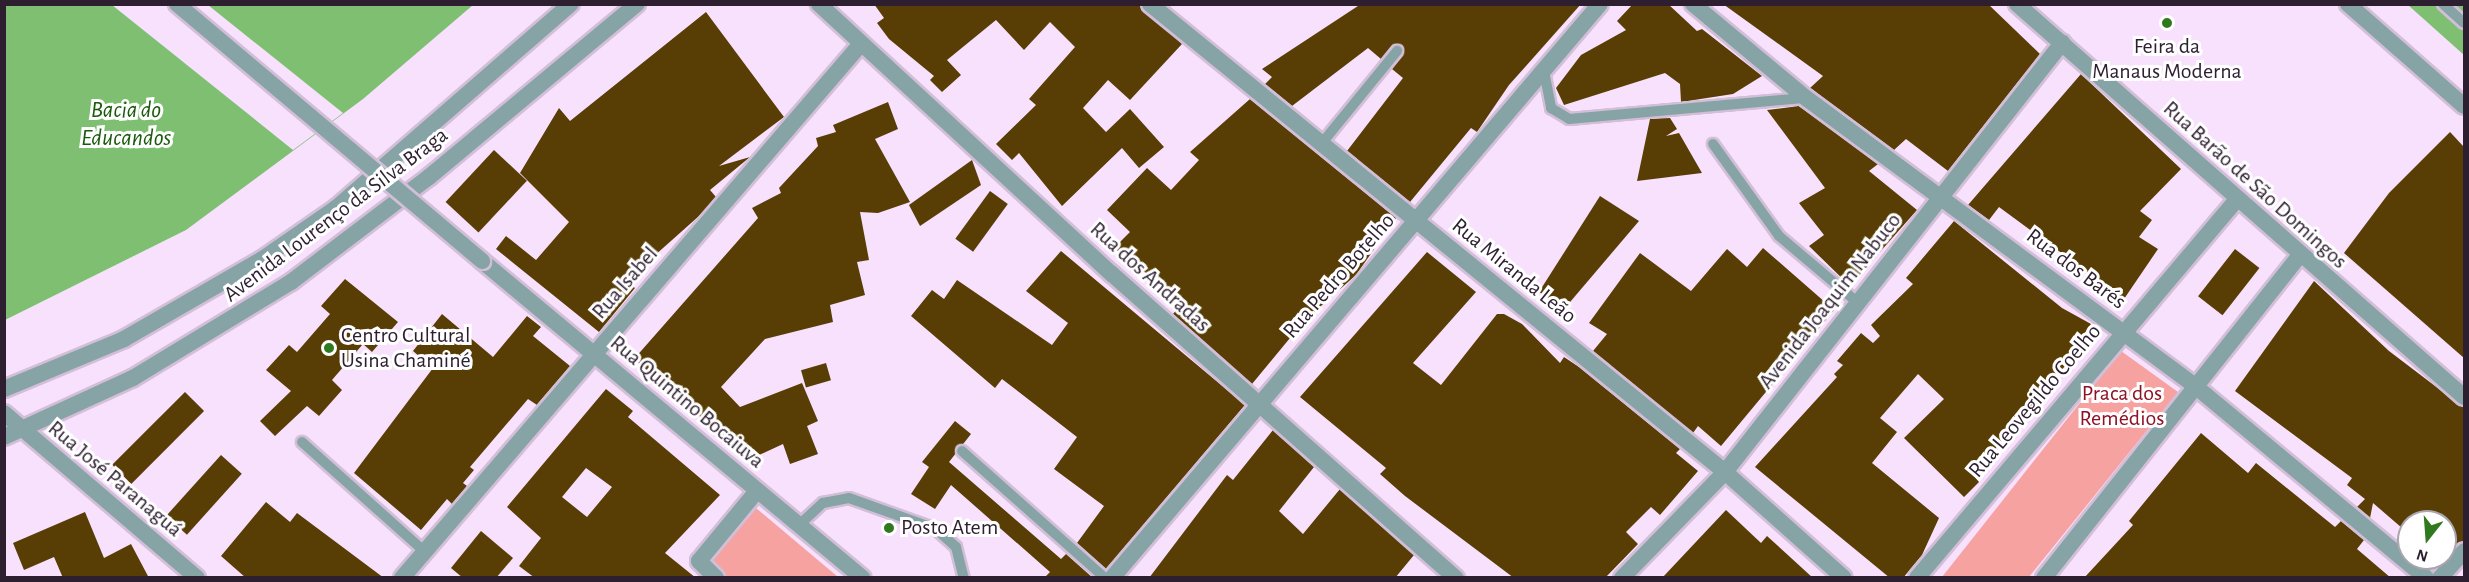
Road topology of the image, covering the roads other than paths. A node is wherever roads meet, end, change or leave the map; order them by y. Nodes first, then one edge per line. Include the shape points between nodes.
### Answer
1 (177, 4) edge
2 (571, 4) edge
3 (637, 4) edge
4 (819, 4) edge
5 (1150, 4) edge
6 (1600, 4) edge
7 (1693, 4) edge
8 (2017, 4) edge
9 (2348, 4) edge
10 (2443, 4) edge
11 (2464, 23) edge
12 (2062, 43) junction
13 (860, 45) junction
14 (1397, 51) dead end
15 (1544, 71) junction
16 (1806, 98) junction
17 (2464, 106) edge
18 (1322, 143) junction
19 (1713, 144) dead end
20 (1940, 196) junction
21 (2236, 200) junction
22 (1417, 220) junction
23 (2299, 256) junction
24 (1857, 302) junction
25 (2122, 331) junction
26 (594, 353) junction
27 (2196, 386) junction
28 (4, 389) edge
29 (2464, 397) edge
30 (1259, 403) junction
31 (4, 413) edge
32 (23, 431) junction
33 (4, 437) edge
34 (302, 442) dead end
35 (962, 452) dead end
36 (1725, 472) junction
37 (758, 491) junction
38 (798, 526) junction
39 (424, 551) junction
40 (2464, 551) edge
41 (197, 578) edge
42 (402, 578) edge
43 (716, 578) edge
44 (862, 578) edge
45 (963, 578) edge
46 (1105, 578) edge
47 (1112, 578) edge
48 (1456, 578) edge
49 (1622, 578) edge
50 (1844, 578) edge
51 (1917, 578) edge
52 (2043, 578) edge
53 (2426, 578) edge
54 (2440, 578) edge

1 - 26 street, Rua Quintino Bocaiuva, bridge
2 - 28 street, Avenida Lourenço da Silva Braga via 336,208 261,260 124,339
3 - 32 street, Avenida Lourenço da Silva Braga via 429,177 291,282 190,346
4 - 13 street, Rua dos Andradas
5 - 18 street, Rua Miranda Leão
6 - 15 street, Rua Pedro Botelho
7 - 16 street, Rua dos Barés
8 - 12 street, Rua Barão de São Domingos
9 - 17 street
10 - 11 lane
12 - 20 street, Avenida Joaquim Nabuco
12 - 21 street, Rua Barão de São Domingos
13 - 26 street, Rua Isabel
13 - 30 street, Rua dos Andradas
14 - 18 lane
15 - 16 lane via 1551,108 1569,119
15 - 22 street, Rua Pedro Botelho
16 - 20 street, Rua dos Barés
18 - 22 street, Rua Miranda Leão
19 - 24 lane via 1779,236
20 - 24 street, Avenida Joaquim Nabuco
20 - 25 street, Rua dos Barés
21 - 23 street, Rua Barão de São Domingos
21 - 25 street, Rua Leovegildo Coelho
22 - 30 street, Rua Pedro Botelho
22 - 36 street, Rua Miranda Leão
23 - 27 street
23 - 29 street, Rua Barão de São Domingos
24 - 36 street, Avenida Joaquim Nabuco
25 - 27 street, Rua dos Barés
25 - 51 street, Rua Leovegildo Coelho
26 - 37 street, Rua Quintino Bocaiuva
26 - 39 street, Rua Isabel
27 - 52 street
27 - 53 street, Rua dos Barés
30 - 47 street, Rua Pedro Botelho
30 - 48 street, Rua dos Andradas
31 - 32 street, Rua José Paranaguá
32 - 33 street, Avenida Lourenço da Silva Braga
32 - 41 street, Rua José Paranaguá
34 - 39 lane
35 - 46 lane
36 - 49 street, Avenida Joaquim Nabuco
36 - 50 street, Rua Miranda Leão
37 - 38 street, Rua Quintino Bocaiuva
37 - 43 street via 699,561
38 - 44 street, Rua Quintino Bocaiuva
38 - 45 lane via 823,503 849,498 936,529 956,547
39 - 42 street, Rua Isabel
40 - 54 street

